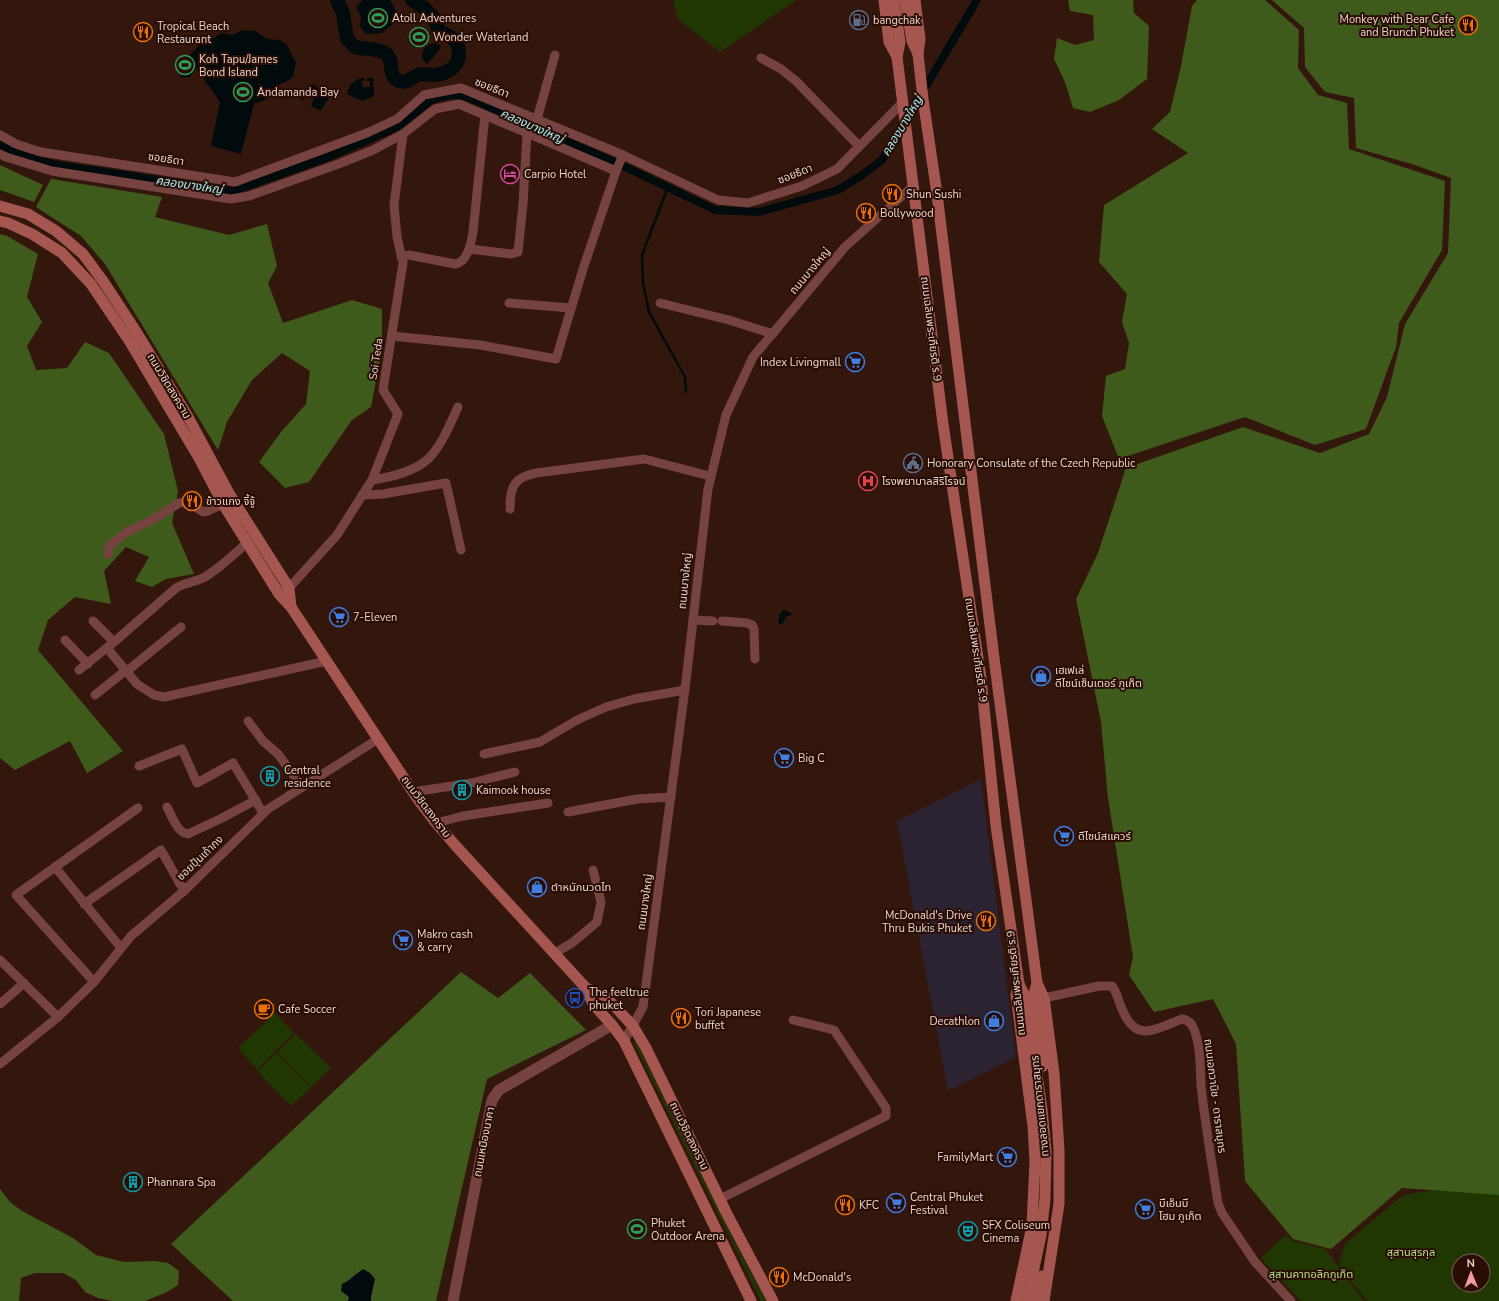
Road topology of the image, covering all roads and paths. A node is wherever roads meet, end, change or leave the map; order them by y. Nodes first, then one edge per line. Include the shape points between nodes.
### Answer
1 (884, 0) edge
2 (894, 0) edge
3 (905, 0) edge
4 (915, 0) edge
5 (918, 54) junction
6 (555, 55) dead end
7 (897, 57) junction
8 (762, 58) dead end
9 (902, 103) junction
10 (485, 115) junction
11 (537, 119) junction
12 (367, 133) junction
13 (527, 133) junction
14 (403, 134) junction
15 (0, 135) edge
16 (859, 146) junction
17 (373, 150) junction
18 (0, 154) edge
19 (623, 155) junction
20 (616, 171) junction
21 (912, 188) junction
22 (0, 206) edge
23 (0, 221) edge
24 (469, 249) junction
25 (401, 257) junction
26 (660, 302) dead end
27 (509, 303) dead end
28 (571, 308) junction
29 (773, 334) junction
30 (392, 336) junction
31 (458, 407) dead end
32 (710, 476) junction
33 (372, 480) junction
34 (362, 495) junction
35 (223, 504) junction
36 (510, 509) dead end
37 (247, 543) junction
38 (461, 550) dead end
39 (108, 554) dead end
40 (289, 588) junction
41 (279, 594) junction
42 (291, 606) junction
43 (693, 620) junction
44 (93, 621) dead end
45 (181, 627) dead end
46 (65, 640) dead end
47 (111, 645) junction
48 (755, 659) dead end
49 (327, 660) junction
50 (88, 664) junction
51 (79, 670) dead end
52 (126, 671) junction
53 (685, 690) junction
54 (95, 695) dead end
55 (248, 721) dead end
56 (378, 739) junction
57 (484, 754) dead end
58 (139, 766) dead end
59 (515, 772) dead end
60 (302, 787) junction
61 (413, 792) junction
62 (671, 797) junction
63 (256, 800) junction
64 (548, 803) dead end
65 (167, 807) dead end
66 (138, 808) dead end
67 (568, 812) dead end
68 (263, 813) junction
69 (436, 823) junction
70 (55, 867) junction
71 (593, 870) dead end
72 (184, 891) junction
73 (84, 904) junction
74 (121, 948) junction
75 (555, 953) junction
76 (0, 960) edge
77 (94, 982) junction
78 (24, 983) junction
79 (1019, 984) junction
80 (1037, 984) junction
81 (586, 988) junction
82 (1044, 998) junction
83 (0, 1004) edge
84 (58, 1017) junction
85 (793, 1020) dead end
86 (612, 1024) junction
87 (633, 1026) junction
88 (624, 1041) junction
89 (0, 1064) edge
90 (720, 1199) junction
91 (453, 1301) edge
92 (751, 1301) edge
93 (773, 1301) edge
94 (1016, 1301) edge
95 (1027, 1301) edge
96 (1036, 1301) edge
97 (1044, 1301) edge
98 (1291, 1301) edge

1 - 7 main road, ถนนเฉลิมพระเกียรติ ร.9 via 889,42
2 - 7 main road via 900,42
3 - 5 main road via 912,41
4 - 5 main road, ถนนเฉลิมพระเกียรติ ร.9 via 920,39
5 - 80 main road, ถนนเฉลิมพระเกียรติ ร.9
6 - 11 street
7 - 9 main road, ถนนเฉลิมพระเกียรติ ร.9
8 - 16 street via 782,69 796,81
9 - 16 street, ซอยธิดา
9 - 21 main road, ถนนเฉลิมพระเกียรติ ร.9
10 - 13 street
10 - 14 street via 459,104 435,109
10 - 24 street via 474,226
11 - 12 street, ซอยธิดา via 461,88 424,95 397,119
11 - 19 street, ซอยธิดา
12 - 15 street, ซอยธิดา via 235,182 41,152 16,144
12 - 17 street
13 - 20 street
13 - 24 street via 518,252 511,254
14 - 17 street
14 - 25 street, Soi Teda via 394,205
16 - 19 street, ซอยธิดา via 837,169 802,186 748,203 718,200
17 - 18 street via 249,196 231,199 52,171
19 - 20 street
20 - 28 street
21 - 29 street, ถนนบางใหญ่ via 846,247
21 - 79 main road, ถนนเฉลิมพระเกียรติ ร.9 via 947,453 981,678 996,826
22 - 40 main road, ถนนวิชิตสงคราม via 28,214 56,231 83,254 103,281 187,414 230,495
23 - 35 main road, ถนนวิชิตสงคราม via 32,234 62,253 90,284 130,342 199,458
24 - 25 street via 464,260 458,264 409,255
25 - 30 street, Soi Teda via 403,263
26 - 29 street
27 - 28 street
28 - 30 street via 556,359 480,345
29 - 32 street, ถนนบางใหญ่ via 753,357 726,415
30 - 33 street, Soi Teda via 383,390 398,414
31 - 33 street via 437,447 425,461 406,471
32 - 36 street via 644,459 536,473 515,482 511,491
32 - 43 street, ถนนบางใหญ่
33 - 34 street, Soi Teda
34 - 38 street via 446,484
34 - 40 street, Soi Teda via 337,535
35 - 37 main road, ถนนวิชิตสงคราม
35 - 39 street via 203,512 188,502 179,503 120,536 110,545
37 - 41 main road, ถนนวิชิตสงคราม
37 - 47 street via 210,574 176,588
40 - 41 street, Soi Teda
40 - 42 main road, ถนนวิชิตสงคราม
41 - 42 main road, ถนนวิชิตสงคราม
42 - 49 main road, ถนนวิชิตสงคราม
43 - 48 street via 752,625
43 - 53 street, ถนนบางใหญ่
44 - 47 street
45 - 52 street
46 - 50 street
47 - 50 street
47 - 52 street
49 - 52 street via 164,697 154,695 137,684
49 - 56 main road, ถนนวิชิตสงคราม
50 - 51 street
52 - 54 street
53 - 57 street via 606,707 577,720 540,742
53 - 62 street, ถนนบางใหญ่
55 - 60 street via 263,741 278,754
56 - 60 street, ซอยปุ้นเถ้ากง
56 - 61 main road, ถนนวิชิตสงคราม
58 - 63 street via 182,749 197,783 233,763
59 - 61 street via 471,783
60 - 68 street, ซอยปุ้นเถ้ากง
61 - 69 main road, ถนนวิชิตสงคราม
62 - 67 street via 637,799
62 - 87 street, ถนนบางใหญ่ via 643,1007
63 - 65 street via 188,834 179,829
63 - 68 street
64 - 69 street via 463,816
66 - 70 street
68 - 72 street, ซอยปุ้นเถ้ากง
69 - 75 main road, ถนนวิชิตสงคราม
70 - 73 street
70 - 77 street via 16,895
71 - 75 street via 601,902 597,922
72 - 73 street via 161,850
72 - 74 street, ซอยปุ้นเถ้ากง via 131,936
73 - 74 street
74 - 77 street, ซอยปุ้นเถ้ากง
75 - 81 main road, ถนนวิชิตสงคราม
76 - 78 street
77 - 84 street, ซอยปุ้นเถ้ากง
78 - 83 street
78 - 84 street
79 - 94 main road, ถนนเฉลิมพระเกียรติ ร.9 via 1016,995 1035,1160 1032,1226
79 - 95 main road, ทางลอดแยกดาราสมุทร via 1025,996 1046,1151 1041,1235
80 - 82 main road, ถนนเฉลิมพระเกียรติ ร.9
80 - 96 main road, ทางลอดแยกดาราสมุทร via 1034,994 1050,1126 1052,1210 1046,1257
81 - 86 main road, ถนนวิชิตสงคราม via 594,1004
81 - 87 main road, ถนนวิชิตสงคราม via 605,996
82 - 97 main road, ถนนเฉลิมพระเกียรติ ร.9 via 1057,1104 1059,1188 1059,1204
82 - 98 street, ถนนเอกวานิช - ดาราสมุทร via 1099,986 1112,986 1124,1014 1139,1030 1150,1031 1182,1020 1191,1023 1198,1048 1218,1203 1255,1262
84 - 89 street, ซอยปุ้นเถ้ากง
85 - 90 street via 834,1030 886,1108 886,1116
86 - 88 main road, ถนนวิชิตสงคราม
86 - 91 street, ถนนเหมืองนาคา via 499,1090 492,1100
87 - 88 street, ถนนบางใหญ่
87 - 90 main road, ถนนวิชิตสงคราม
88 - 92 main road, ถนนวิชิตสงคราม
90 - 93 main road, ถนนวิชิตสงคราม

